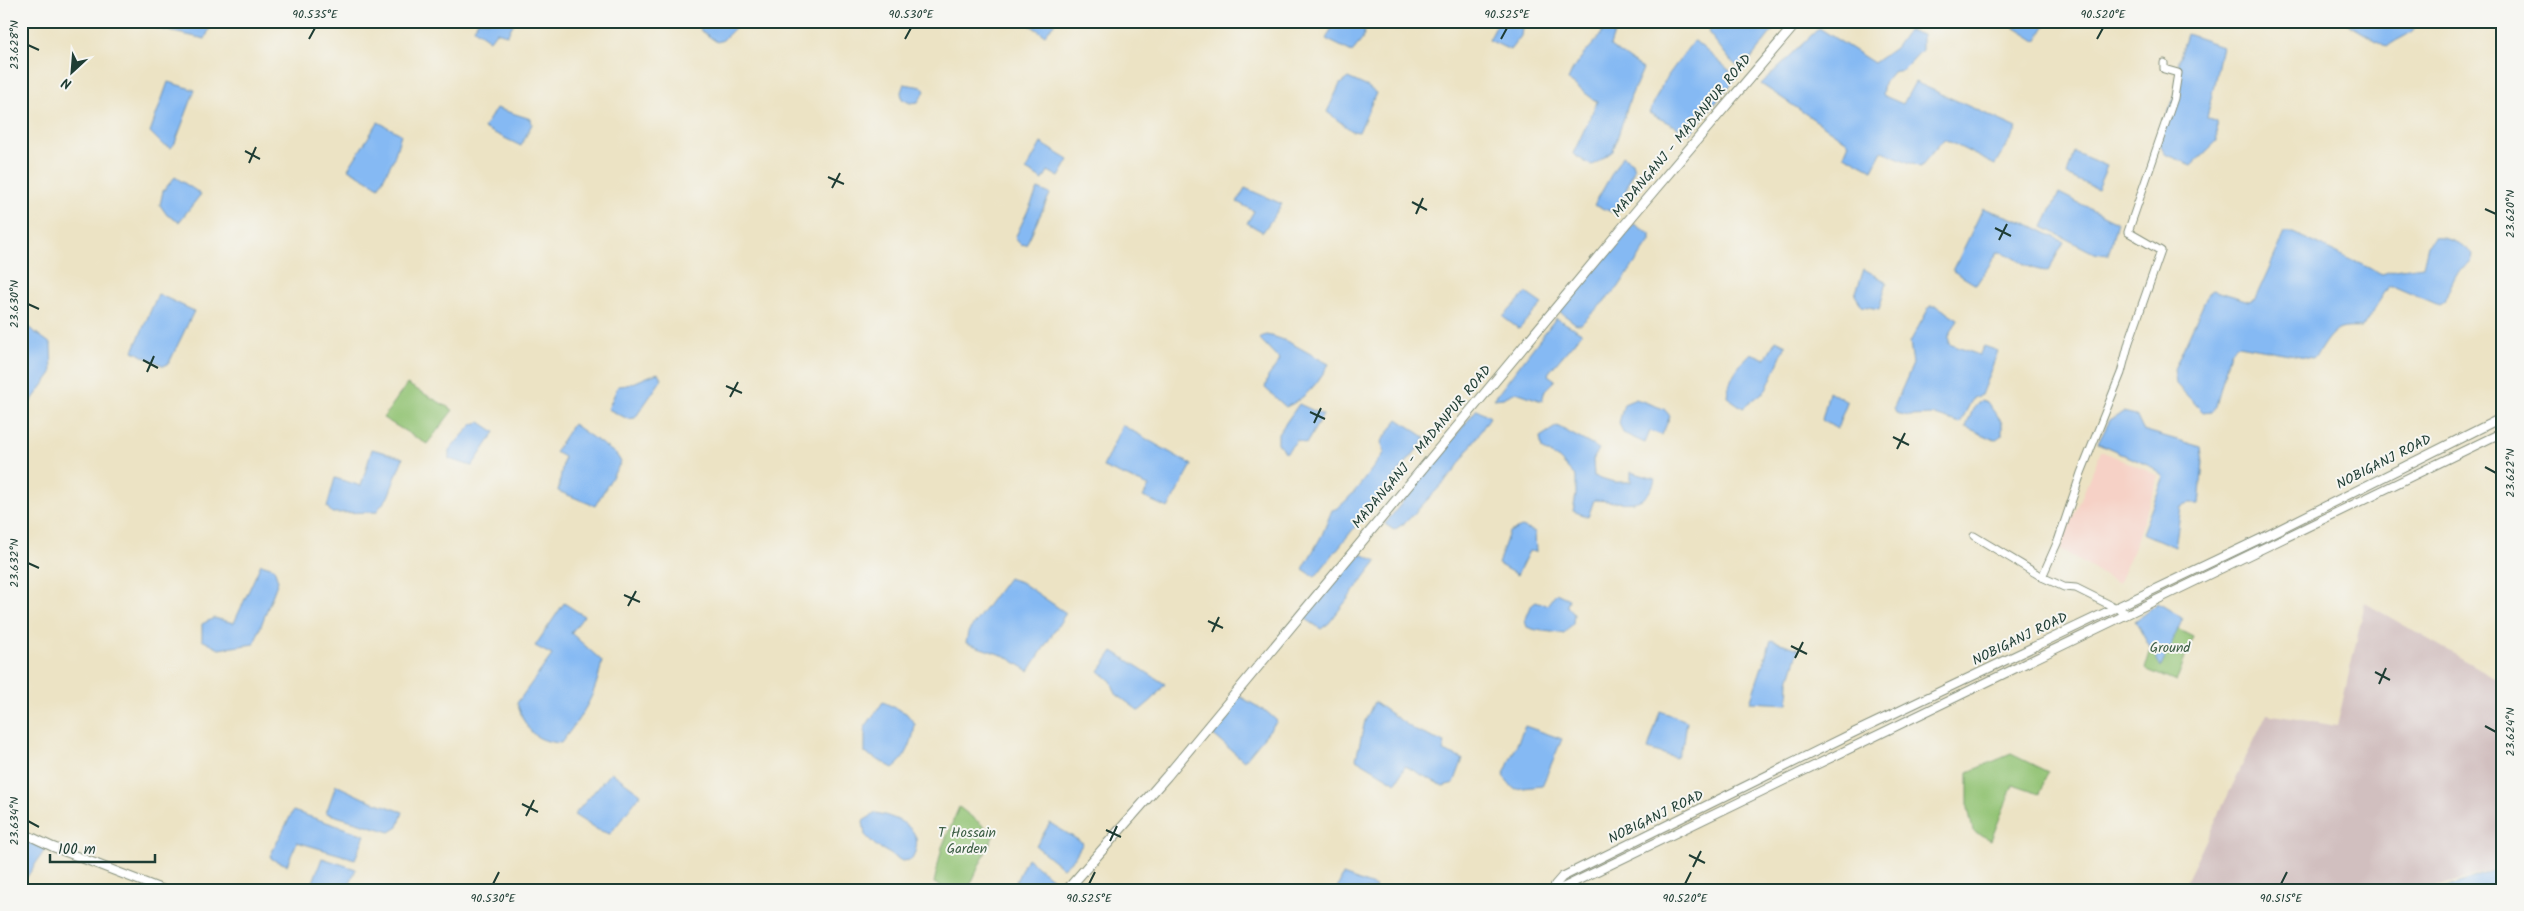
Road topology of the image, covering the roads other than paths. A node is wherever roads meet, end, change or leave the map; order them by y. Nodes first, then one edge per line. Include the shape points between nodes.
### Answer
1 (1798, 21) edge
2 (2164, 63) dead end
3 (2503, 417) edge
4 (2503, 432) edge
5 (1974, 536) dead end
6 (2042, 577) junction
7 (2115, 607) junction
8 (2126, 613) junction
9 (21, 832) edge
10 (164, 890) edge
11 (1067, 890) edge
12 (1556, 890) edge

1 - 11 main road, MADANGANJ - MADANPUR ROAD via 1173,768
2 - 6 street via 2164,69 2178,73 2174,98 2128,232 2161,251 2121,373
3 - 7 main road, NOBIGANJ ROAD via 2262,538
4 - 8 main road, NOBIGANJ ROAD
5 - 6 street
6 - 7 street via 2076,588
7 - 8 street
7 - 12 main road, NOBIGANJ ROAD via 1562,876 1555,885
8 - 12 main road, NOBIGANJ ROAD
9 - 10 main road

